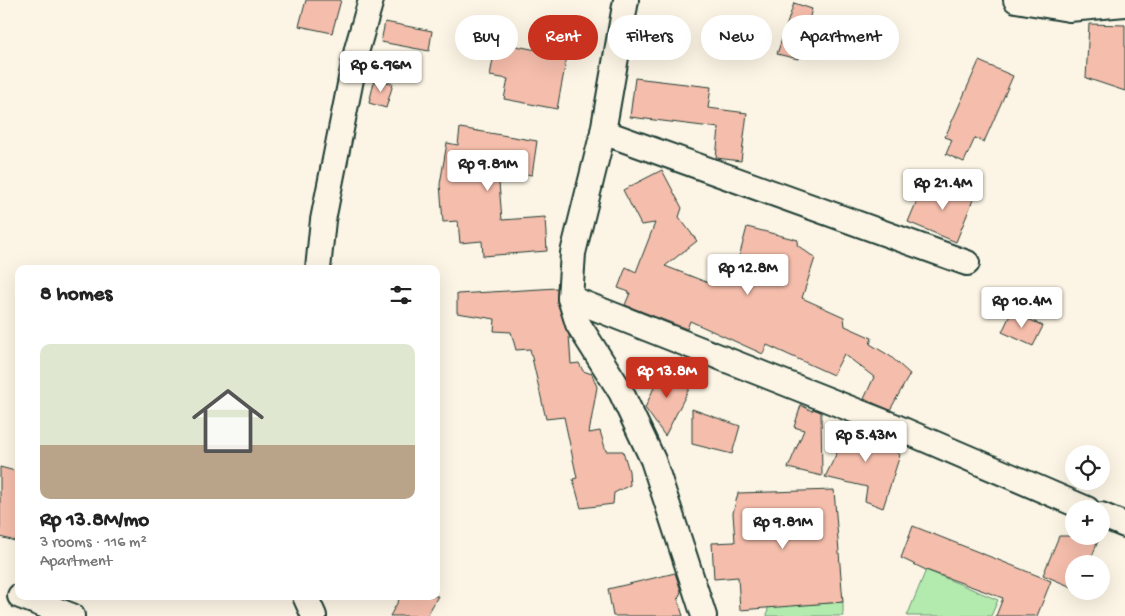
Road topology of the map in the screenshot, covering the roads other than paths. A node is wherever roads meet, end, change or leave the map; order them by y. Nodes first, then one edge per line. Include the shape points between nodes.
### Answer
1 (371, 0) edge
2 (626, 0) edge
3 (1016, 0) edge
4 (1125, 4) edge
5 (603, 132) junction
6 (967, 263) dead end
7 (318, 265) edge
8 (570, 298) junction
9 (1066, 500) edge
10 (1110, 519) edge
11 (1125, 525) edge
12 (0, 589) edge
13 (15, 595) edge
14 (30, 600) edge
15 (307, 600) edge
16 (72, 616) edge
17 (314, 616) edge
18 (704, 616) edge

1 - 7 street via 357,49 323,220
2 - 5 street
3 - 4 street via 1069,9
5 - 6 street
5 - 8 street via 574,253
8 - 9 street via 894,426
8 - 18 street via 578,324 621,392 653,460
10 - 11 street
12 - 13 street
14 - 16 street
15 - 17 street

